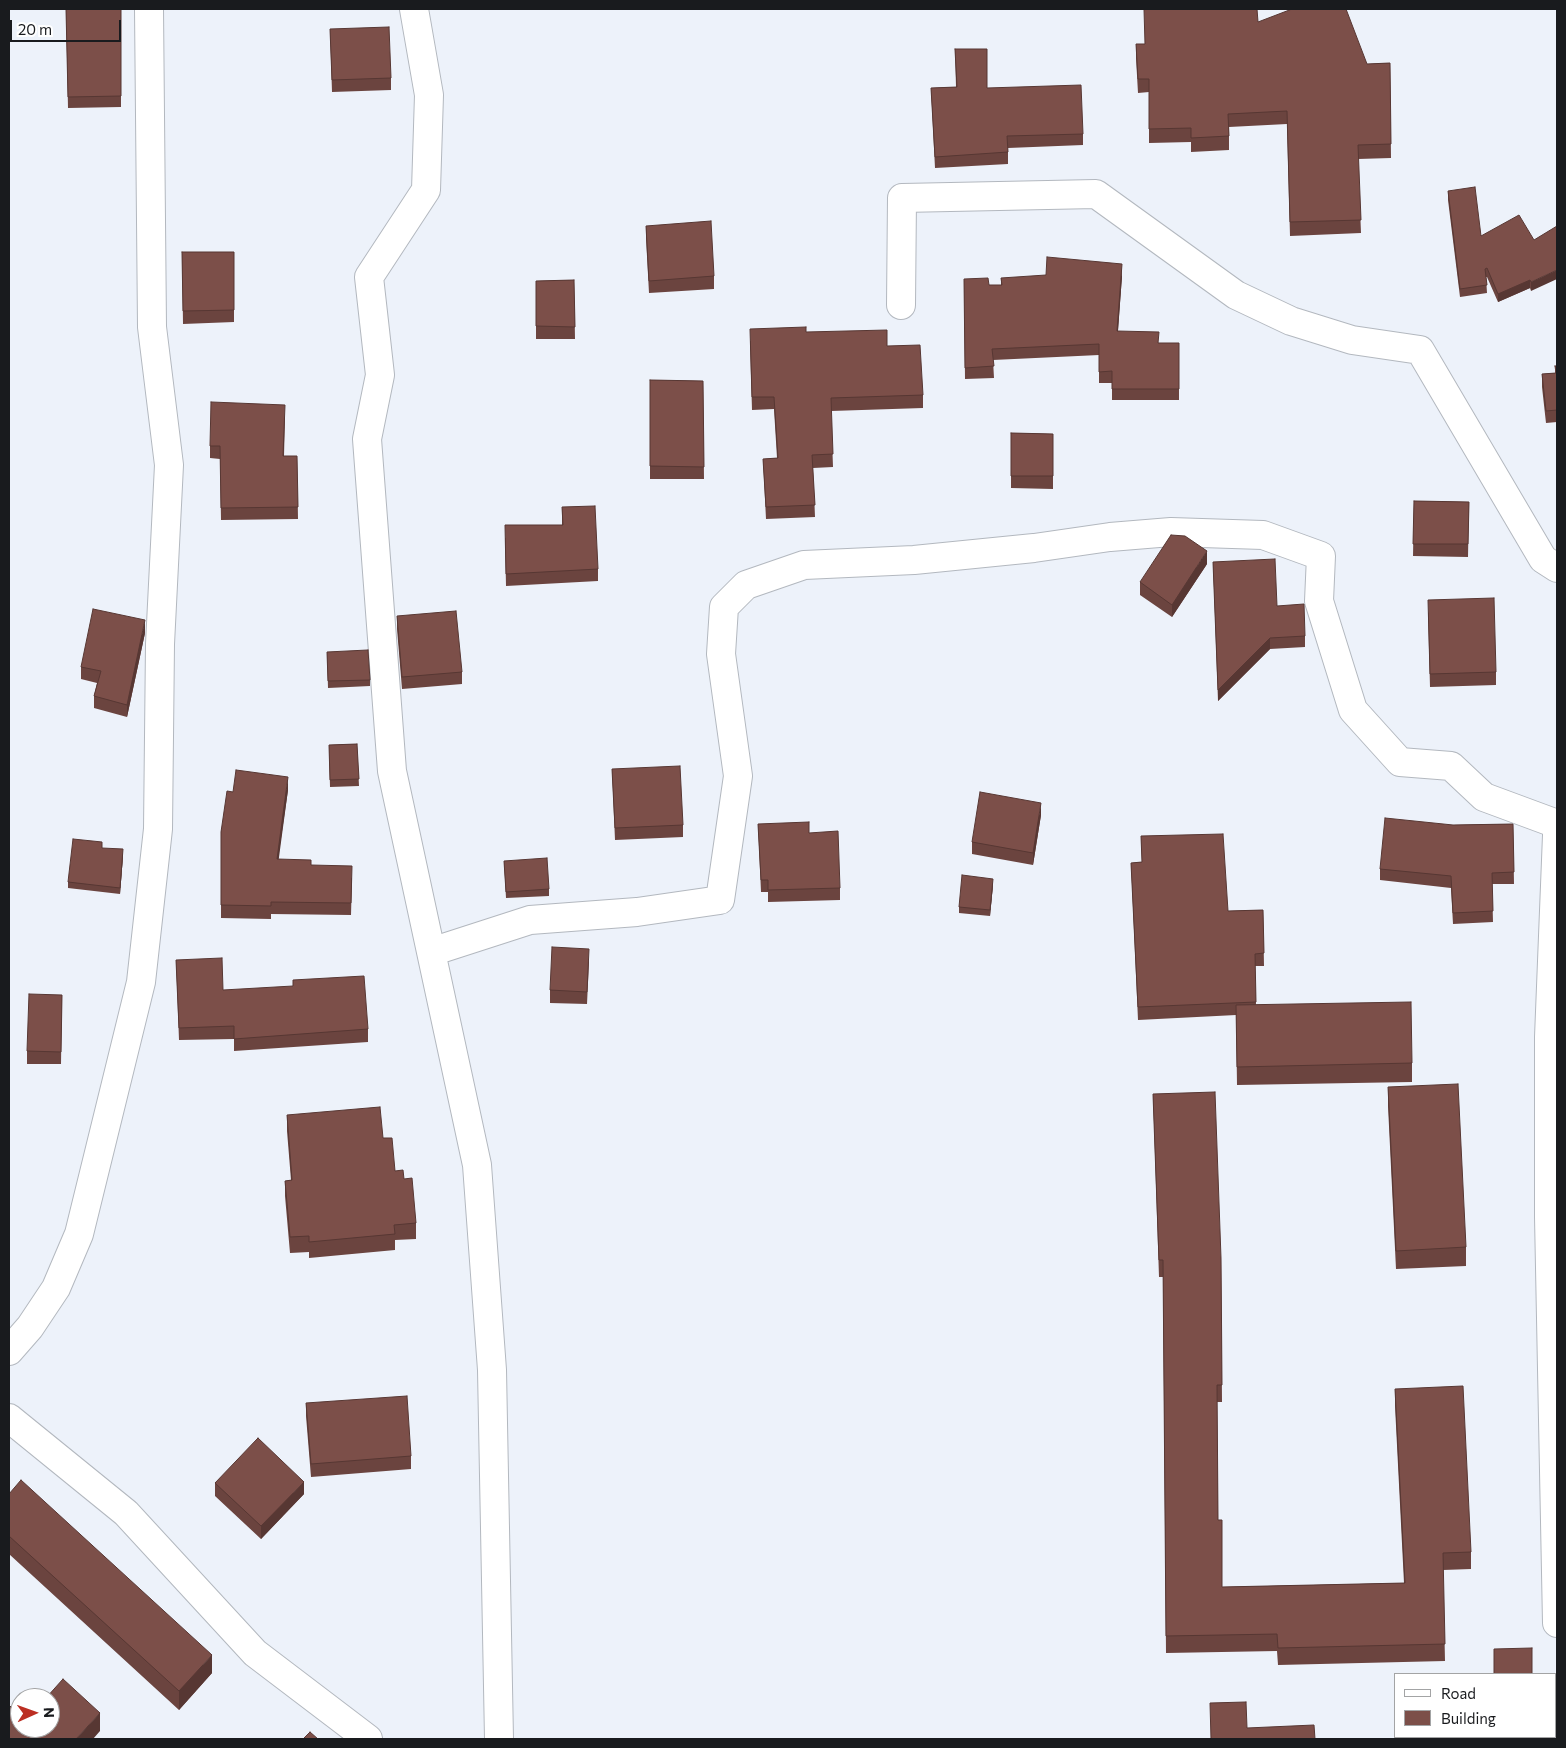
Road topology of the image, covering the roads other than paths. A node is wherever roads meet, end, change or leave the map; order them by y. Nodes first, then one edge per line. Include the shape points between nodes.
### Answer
1 (149, 9) edge
2 (414, 9) edge
3 (901, 305) dead end
4 (1557, 568) edge
5 (1557, 824) edge
6 (1557, 835) edge
7 (1557, 841) edge
8 (431, 952) junction
9 (9, 1350) edge
10 (9, 1418) edge
11 (1557, 1623) edge
12 (368, 1739) edge
13 (499, 1739) edge

1 - 9 street via 152,327 170,465 160,644 158,829 141,982 79,1234 56,1288 30,1327
2 - 8 street via 429,95 426,190 369,277 380,375 367,440 392,771
3 - 4 street via 902,198 1096,194 1236,295 1291,321 1352,340 1420,350 1544,559
5 - 8 street via 1484,797 1451,766 1400,762 1353,710 1319,601 1321,556 1263,535 1171,532 914,560 804,565 746,585 724,607 721,654 738,776 720,900 637,912 530,920
6 - 7 street
7 - 11 street via 1549,1038
8 - 13 street via 477,1165 492,1370
10 - 12 street via 126,1513 254,1653

